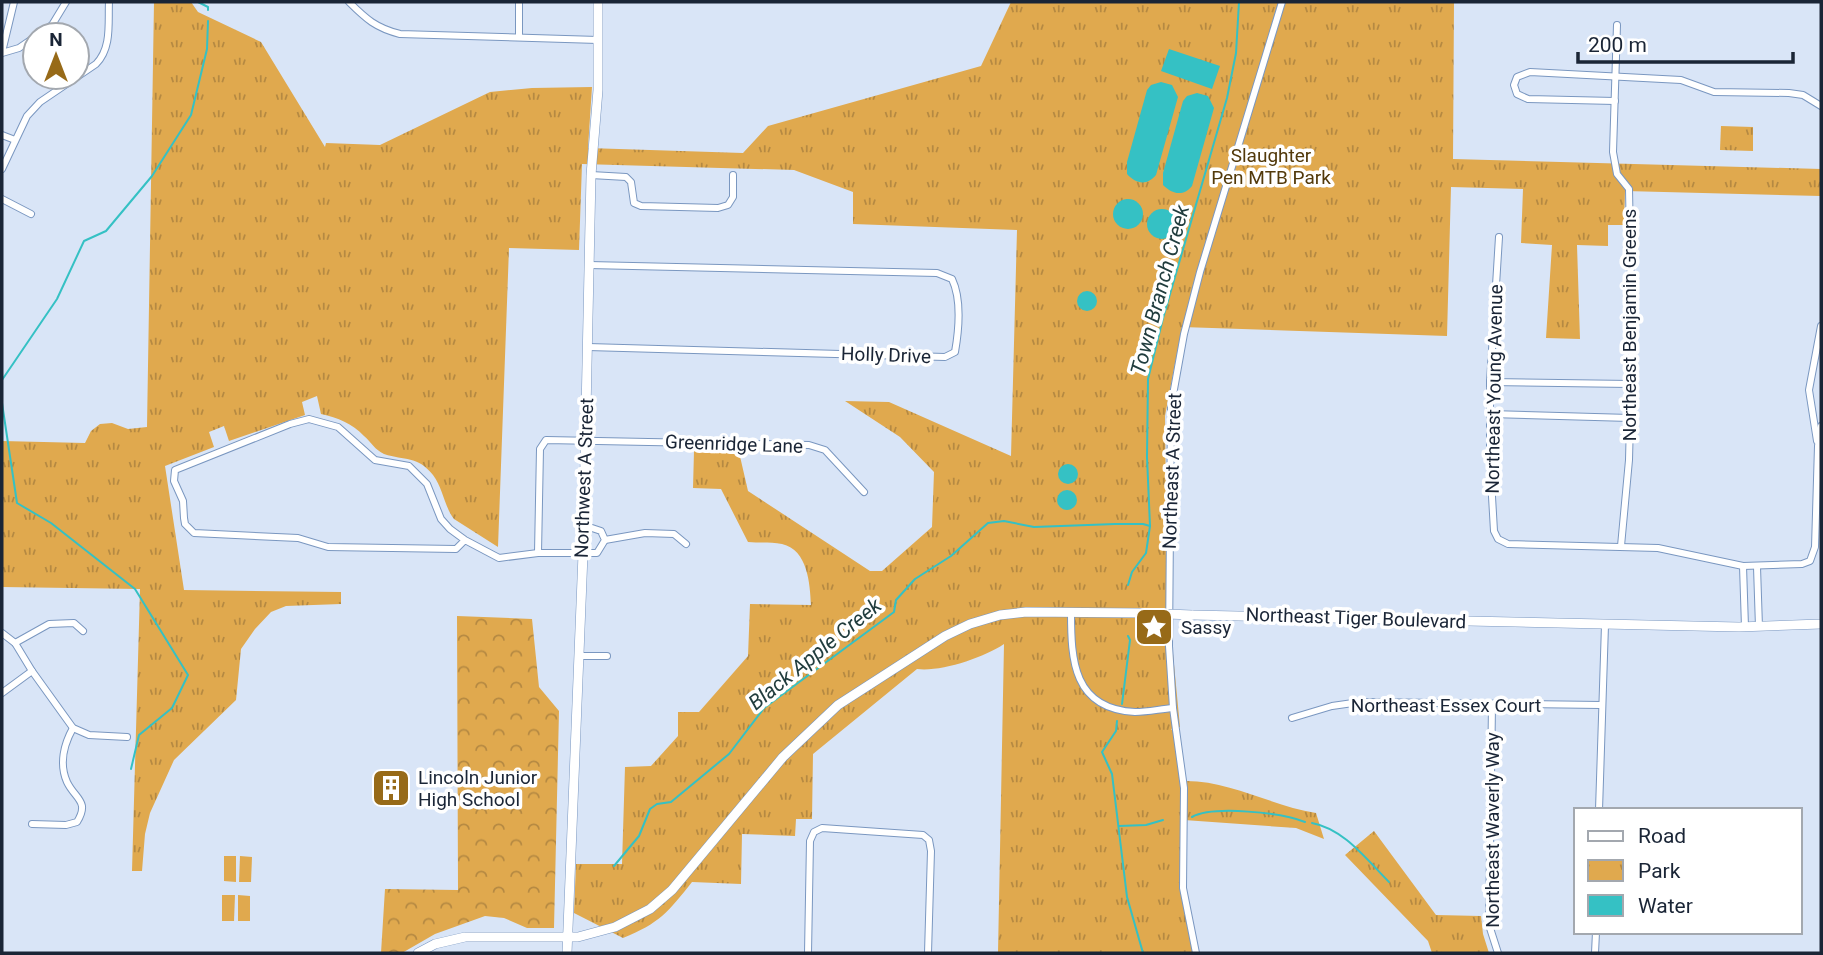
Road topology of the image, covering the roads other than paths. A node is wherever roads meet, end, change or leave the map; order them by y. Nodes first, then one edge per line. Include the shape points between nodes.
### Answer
1 (14, 2) edge
2 (66, 2) edge
3 (109, 2) edge
4 (349, 2) edge
5 (519, 2) edge
6 (598, 2) edge
7 (1282, 2) edge
8 (54, 21) edge
9 (1617, 25) dead end
10 (519, 37) junction
11 (598, 40) junction
12 (21, 47) edge
13 (2, 52) edge
14 (1615, 78) junction
15 (1615, 101) junction
16 (1821, 106) edge
17 (2, 135) edge
18 (15, 140) junction
19 (2, 169) edge
20 (733, 174) dead end
21 (591, 175) junction
22 (2, 200) edge
23 (31, 214) dead end
24 (1499, 237) dead end
25 (589, 265) junction
26 (1821, 326) edge
27 (588, 347) junction
28 (1490, 382) junction
29 (1630, 384) junction
30 (1490, 414) junction
31 (1630, 418) junction
32 (1821, 426) edge
33 (586, 442) junction
34 (1818, 446) junction
35 (864, 492) dead end
36 (583, 525) junction
37 (465, 540) junction
38 (605, 540) junction
39 (686, 544) dead end
40 (1621, 546) junction
41 (538, 553) junction
42 (583, 554) junction
43 (1743, 566) junction
44 (1757, 567) junction
45 (1071, 612) junction
46 (1605, 625) junction
47 (1821, 625) edge
48 (1745, 627) junction
49 (1759, 627) junction
50 (83, 631) dead end
51 (2, 633) edge
52 (15, 643) junction
53 (579, 656) junction
54 (607, 656) dead end
55 (32, 671) junction
56 (2, 693) edge
57 (1492, 705) junction
58 (1601, 705) junction
59 (1173, 708) junction
60 (1292, 718) dead end
61 (73, 728) junction
62 (127, 737) dead end
63 (1599, 808) edge
64 (32, 824) dead end
65 (1596, 934) edge
66 (569, 938) junction
67 (418, 953) edge
68 (567, 953) edge
69 (808, 953) edge
70 (928, 953) edge
71 (1196, 953) edge
72 (1498, 953) edge
73 (1595, 953) edge

1 - 13 street
2 - 8 street
3 - 18 street via 104,57 40,102
4 - 10 street via 382,30 400,34
5 - 10 street
6 - 11 street, Northwest A Street
7 - 59 street, Northeast A Street via 1200,272 1171,406 1169,646
9 - 14 street, Northeast Benjamin Greens
10 - 11 street
11 - 21 street, Northwest A Street
12 - 13 street
14 - 15 street, Northeast Benjamin Greens
14 - 15 street via 1530,72 1517,77 1514,85 1517,94 1528,99
14 - 16 street via 1681,80 1714,92 1789,93
15 - 29 street, Northeast Benjamin Greens via 1615,167 1629,189
17 - 18 street
18 - 19 street
20 - 21 street via 733,197 718,208 641,206 634,203 626,177
21 - 25 street, Northwest A Street
22 - 23 street
24 - 28 street, Northeast Young Avenue
25 - 27 street, Northwest A Street
25 - 27 street, Holly Drive via 937,273 952,279 958,291 955,352 944,356
26 - 34 street via 1809,390
27 - 33 street, Northwest A Street
28 - 29 street
28 - 30 street, Northeast Young Avenue
29 - 31 street, Northeast Benjamin Greens
30 - 31 street
30 - 40 street, Northeast Young Avenue via 1493,522 1498,539 1507,544
31 - 40 street, Northeast Benjamin Greens
32 - 34 street
33 - 35 street, Greenridge Lane via 809,445 825,450
33 - 36 street, Northwest A Street
33 - 41 street, Greenridge Lane via 545,440 541,445
34 - 44 street via 1814,555 1802,564
36 - 38 street via 601,531
36 - 42 street, Northwest A Street
37 - 37 street via 441,519 427,484 409,466 375,460 338,427 309,419 175,470 185,524 194,533 298,538 328,547 456,549
37 - 41 street via 499,558
38 - 39 street via 645,533 674,534
38 - 42 street via 597,554
40 - 43 street via 1671,550
41 - 42 street
42 - 53 street, Northwest A Street
43 - 44 street
43 - 48 street
44 - 49 street
45 - 46 street, Northeast Tiger Boulevard, bridge
45 - 59 street via 1071,653 1089,693 1131,712
45 - 66 street, Northeast Tiger Boulevard via 1000,615 970,624 858,692 783,757 672,890 650,909 615,927
46 - 48 street, Northeast Tiger Boulevard
46 - 58 street
47 - 49 street, Northeast Tiger Boulevard
48 - 49 street, Northeast Tiger Boulevard
50 - 52 street via 74,624 49,624
51 - 52 street
52 - 55 street
53 - 54 street
53 - 66 street, Northwest A Street
55 - 56 street
55 - 61 street
57 - 58 street, Northeast Essex Court
57 - 60 street, Northeast Essex Court via 1360,702
57 - 72 street, Northeast Waverly Way via 1489,925
58 - 63 street
59 - 71 street, Northeast A Street via 1184,788 1183,888
61 - 62 street via 89,735
61 - 64 street via 64,743 63,765 67,783 82,801 82,814 77,822 66,825
65 - 73 street
66 - 67 street, Northeast Tiger Boulevard via 465,937
66 - 68 street, Northwest A Street
69 - 70 street via 810,841 821,828 923,835 929,840

